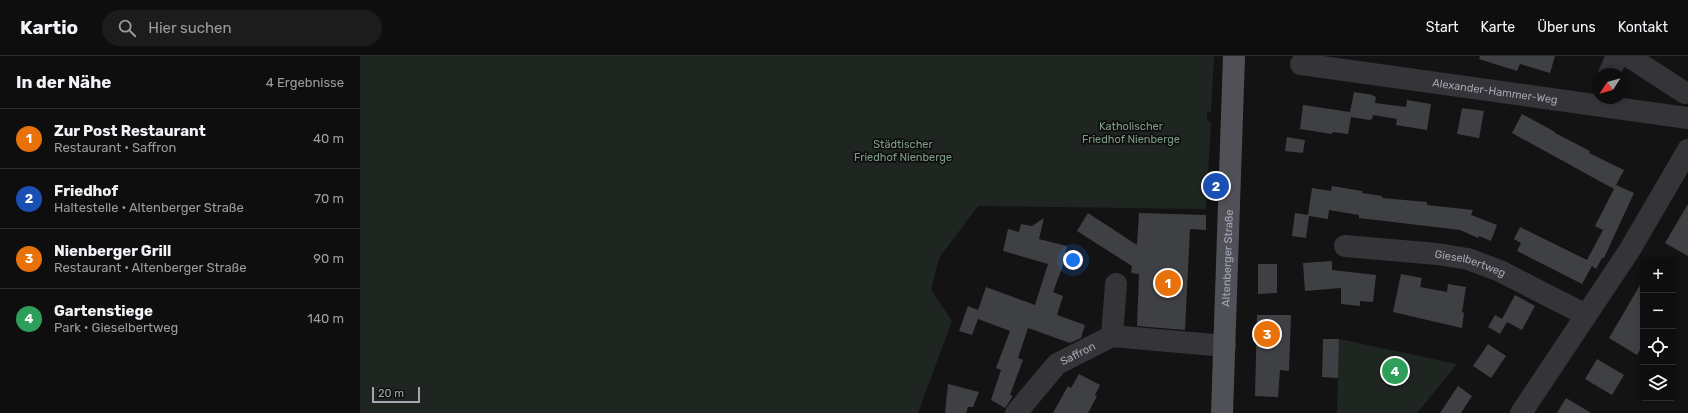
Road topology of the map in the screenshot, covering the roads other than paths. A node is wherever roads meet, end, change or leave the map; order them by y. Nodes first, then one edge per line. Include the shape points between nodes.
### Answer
1 (1234, 56) edge
2 (1617, 56) edge
3 (1628, 56) edge
4 (1301, 64) dead end
5 (1612, 68) edge
6 (1685, 93) dead end
7 (1592, 101) edge
8 (1612, 104) edge
9 (1688, 118) edge
10 (1688, 150) edge
11 (1345, 246) dead end
12 (1116, 284) dead end
13 (1586, 315) junction
14 (1112, 336) junction
15 (1225, 346) junction
16 (1016, 413) edge
17 (1222, 413) edge
18 (1521, 413) edge

1 - 15 main road, Altenberger Straße
2 - 5 street
3 - 6 street
4 - 7 street, Alexander-Hammer-Weg
8 - 9 street, Alexander-Hammer-Weg
10 - 13 street via 1629,251
11 - 13 street, Gieselbertweg via 1468,259 1500,271
12 - 14 street
13 - 18 street
14 - 15 street
14 - 16 street, Saffron via 1057,364
15 - 17 main road, Altenberger Straße

